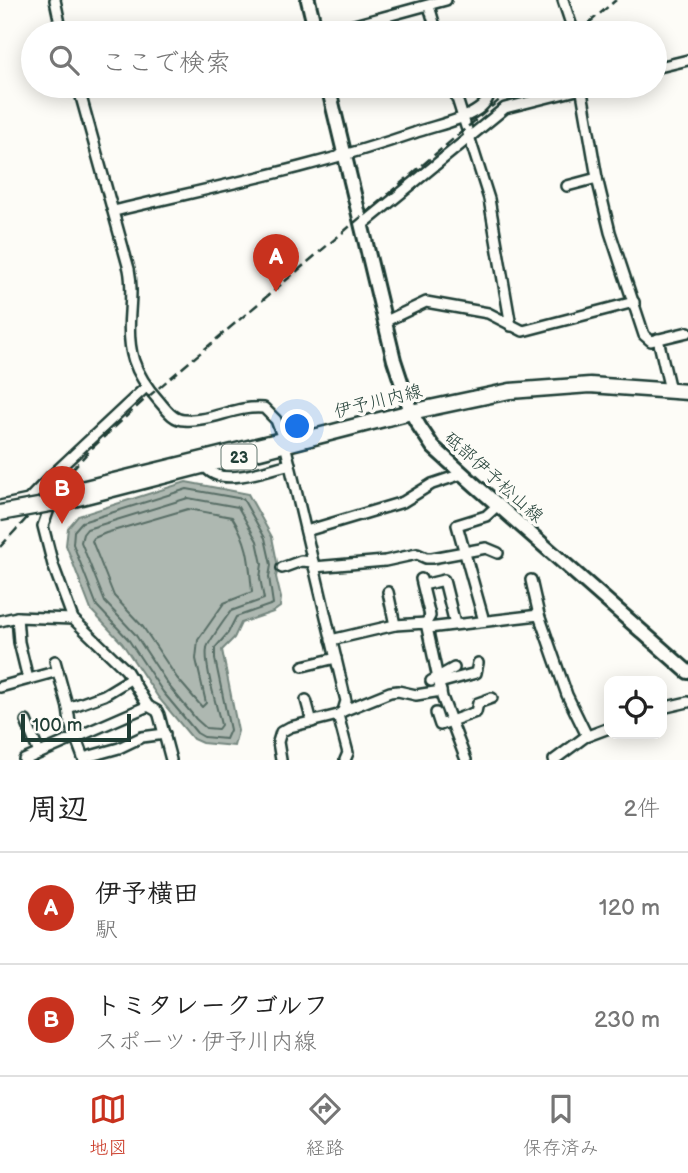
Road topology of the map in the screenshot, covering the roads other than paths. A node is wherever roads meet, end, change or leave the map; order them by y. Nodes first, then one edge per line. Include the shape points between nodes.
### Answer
1 (55, 0) edge
2 (308, 0) edge
3 (446, 0) edge
4 (563, 0) edge
5 (430, 4) edge
6 (59, 21) edge
7 (313, 21) edge
8 (368, 21) edge
9 (570, 21) edge
10 (688, 60) edge
11 (667, 65) edge
12 (81, 98) edge
13 (331, 98) edge
14 (457, 98) edge
15 (490, 98) edge
16 (542, 98) edge
17 (584, 98) edge
18 (462, 116) junction
19 (469, 136) junction
20 (345, 155) junction
21 (597, 178) junction
22 (567, 186) dead end
23 (114, 211) junction
24 (362, 225) junction
25 (634, 302) junction
26 (384, 322) junction
27 (511, 326) junction
28 (688, 332) edge
29 (658, 339) junction
30 (146, 387) junction
31 (670, 390) junction
32 (688, 392) edge
33 (411, 412) junction
34 (284, 440) junction
35 (290, 464) junction
36 (205, 466) junction
37 (462, 474) junction
38 (498, 505) junction
39 (0, 506) edge
40 (0, 513) edge
41 (306, 531) junction
42 (464, 551) junction
43 (498, 553) dead end
44 (314, 565) junction
45 (282, 568) dead end
46 (531, 580) dead end
47 (387, 592) dead end
48 (539, 615) junction
49 (17, 617) junction
50 (73, 619) junction
51 (0, 621) edge
52 (484, 621) junction
53 (455, 624) junction
54 (395, 625) junction
55 (427, 625) junction
56 (331, 640) junction
57 (336, 658) junction
58 (478, 663) dead end
59 (303, 666) dead end
60 (454, 668) dead end
61 (688, 673) edge
62 (132, 678) junction
63 (28, 679) junction
64 (438, 683) junction
65 (0, 687) edge
66 (492, 698) dead end
67 (306, 700) dead end
68 (688, 702) edge
69 (148, 706) junction
70 (667, 707) edge
71 (68, 708) junction
72 (341, 713) junction
73 (436, 713) dead end
74 (26, 721) dead end
75 (451, 721) junction
76 (312, 722) junction
77 (604, 730) edge
78 (164, 734) junction
79 (587, 736) junction
80 (76, 738) junction
81 (39, 753) junction
82 (84, 759) edge
83 (24, 760) edge
84 (171, 760) edge
85 (281, 760) edge
86 (345, 760) edge
87 (466, 760) edge
88 (554, 760) edge

1 - 6 street
2 - 7 main road
3 - 5 street
4 - 9 street
5 - 8 street
10 - 11 street
12 - 23 street
13 - 20 main road, 砥部伊予松山線
14 - 18 street
15 - 18 street
16 - 19 street via 505,108
17 - 21 street
18 - 19 street
18 - 20 street
19 - 24 street
19 - 27 street via 489,199
20 - 23 street
20 - 24 main road, 砥部伊予松山線
21 - 22 street
21 - 25 street
23 - 30 street via 132,283 132,357
24 - 26 main road, 砥部伊予松山線
25 - 27 street via 531,330
25 - 29 street via 644,335 651,341
26 - 27 street via 426,302 488,313
26 - 33 main road, 砥部伊予松山線
28 - 29 street
29 - 31 street
30 - 34 street via 174,418 184,420 264,408
30 - 39 street via 28,500
31 - 32 main road, 伊予川内線 / 23
31 - 33 main road, 伊予川内線 / 23 via 590,385 531,388
33 - 34 main road, 伊予川内線 / 23
33 - 37 main road, 砥部伊予松山線 via 433,447
34 - 35 street
34 - 36 main road, 伊予川内線 / 23
34 - 50 street via 54,495 44,534
35 - 36 street via 236,477 214,475
35 - 41 street
36 - 40 main road, 伊予川内線 / 23, bridge
37 - 38 main road, 砥部伊予松山線
37 - 41 street via 432,484 403,502
38 - 42 street via 486,516 457,525
38 - 61 main road, 砥部伊予松山線
41 - 44 street
42 - 43 street via 486,548
42 - 44 street via 432,558 416,554 385,561
42 - 52 street
44 - 45 street via 301,561
44 - 56 street
46 - 48 street
47 - 54 street
48 - 52 street
48 - 79 street
49 - 50 street
49 - 51 street
49 - 63 street
50 - 62 street
52 - 53 street
53 - 55 street
53 - 55 street via 444,580 422,582 430,616
54 - 55 street
54 - 56 street
55 - 64 street
56 - 57 street
57 - 59 street
57 - 72 street via 346,695
58 - 64 street via 476,673
60 - 64 street
62 - 69 street
62 - 71 street via 104,695
63 - 65 street
63 - 71 street via 57,666
64 - 72 street via 416,695 390,692
64 - 75 street
66 - 75 street via 478,703 476,712
67 - 76 street
68 - 70 street
69 - 78 street via 157,711
69 - 80 street
71 - 80 street
72 - 76 street
72 - 86 street via 348,753
73 - 75 street via 440,726
74 - 81 street
75 - 87 street
76 - 85 street via 281,732
77 - 79 street
78 - 82 street via 142,737
78 - 84 street
79 - 88 street
80 - 81 street
80 - 82 street
81 - 83 street

